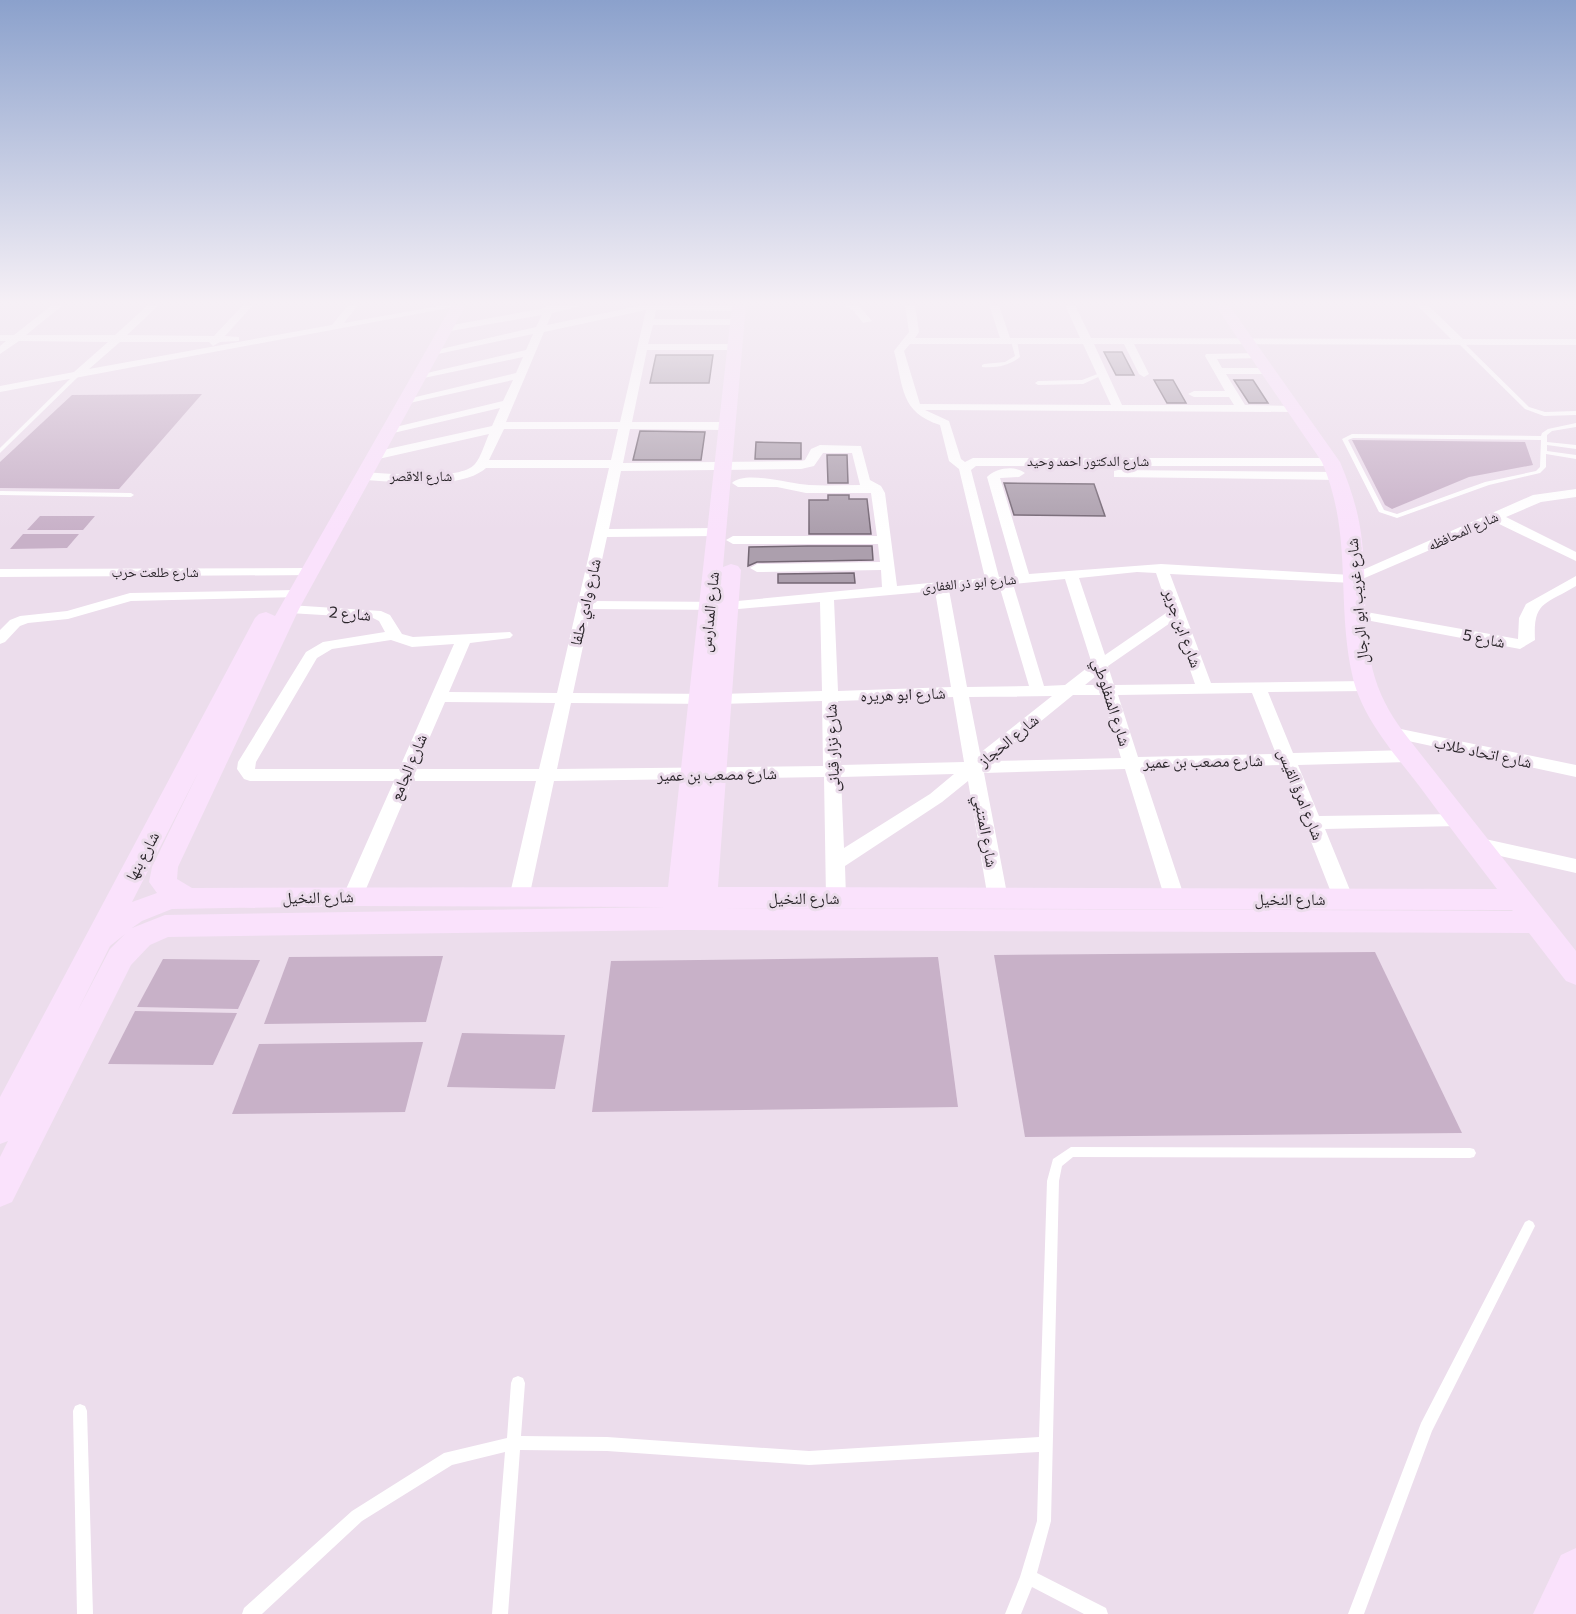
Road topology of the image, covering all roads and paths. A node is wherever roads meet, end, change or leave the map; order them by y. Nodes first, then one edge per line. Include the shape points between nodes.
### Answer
1 (48, 380) edge
2 (72, 380) edge
3 (417, 380) edge
4 (496, 380) edge
5 (518, 380) edge
6 (634, 380) edge
7 (732, 380) edge
8 (738, 380) edge
9 (907, 380) edge
10 (1087, 380) edge
11 (1105, 380) edge
12 (1224, 380) edge
13 (1274, 380) edge
14 (1499, 380) edge
15 (1038, 383) dead end
16 (0, 389) edge
17 (1194, 394) dead end
18 (1233, 394) junction
19 (405, 401) junction
20 (509, 403) junction
21 (915, 407) junction
22 (1118, 408) junction
23 (1242, 409) junction
24 (1294, 409) junction
25 (1576, 413) edge
26 (1576, 425) edge
27 (624, 426) junction
28 (727, 426) junction
29 (498, 427) junction
30 (389, 430) junction
31 (1543, 440) junction
32 (1576, 447) edge
33 (0, 451) edge
34 (1543, 452) junction
35 (374, 456) junction
36 (1576, 457) edge
37 (482, 464) junction
38 (616, 465) junction
39 (965, 467) junction
40 (1335, 469) junction
41 (733, 472) junction
42 (363, 476) junction
43 (876, 489) junction
44 (0, 493) edge
45 (1576, 493) edge
46 (131, 495) dead end
47 (1502, 514) junction
48 (600, 533) junction
49 (725, 536) junction
50 (797, 540) junction
51 (884, 540) junction
52 (1576, 544) edge
53 (1576, 557) edge
54 (887, 566) junction
55 (757, 568) dead end
56 (796, 568) junction
57 (1161, 568) junction
58 (310, 572) junction
59 (0, 573) edge
60 (1071, 574) junction
61 (1023, 578) junction
62 (1353, 579) junction
63 (999, 580) junction
64 (1576, 580) edge
65 (941, 586) junction
66 (890, 591) junction
67 (827, 597) junction
68 (294, 599) junction
69 (584, 605) junction
70 (718, 606) junction
71 (1177, 612) junction
72 (1355, 614) junction
73 (393, 635) junction
74 (505, 635) dead end
75 (0, 639) edge
76 (464, 639) junction
77 (1100, 665) junction
78 (1366, 686) junction
79 (1258, 687) junction
80 (1205, 688) junction
81 (1070, 690) junction
82 (1108, 690) junction
83 (1038, 691) junction
84 (961, 692) junction
85 (830, 696) junction
86 (439, 697) junction
87 (564, 698) junction
88 (710, 699) junction
89 (1391, 732) junction
90 (1409, 756) junction
91 (1287, 759) junction
92 (1132, 763) junction
93 (974, 767) junction
94 (1576, 771) edge
95 (832, 772) junction
96 (546, 774) junction
97 (703, 774) junction
98 (405, 776) junction
99 (1458, 820) junction
100 (1312, 823) junction
101 (1476, 844) junction
102 (835, 863) junction
103 (1576, 866) edge
104 (163, 882) junction
105 (124, 891) junction
106 (353, 896) junction
107 (191, 898) junction
108 (519, 898) junction
109 (836, 898) junction
110 (998, 899) junction
111 (1175, 899) junction
112 (1344, 900) junction
113 (691, 909) junction
114 (1528, 911) junction
115 (100, 938) junction
116 (1576, 973) edge
117 (3, 1119) edge
118 (1470, 1154) dead end
119 (1, 1187) edge
120 (1529, 1226) dead end
121 (518, 1383) dead end
122 (80, 1411) dead end
123 (514, 1443) junction
124 (1047, 1444) junction
125 (1576, 1570) edge
126 (1028, 1577) junction
127 (85, 1614) edge
128 (250, 1614) edge
129 (500, 1614) edge
130 (1013, 1614) edge
131 (1100, 1614) edge
132 (1356, 1614) edge
133 (1555, 1614) edge

1 - 16 street
2 - 33 lane
3 - 19 main road, شارع بنها
4 - 19 street
5 - 20 street
6 - 27 street, شارع وادي حلفا
7 - 28 main road, شارع المدارس
8 - 41 main road, شارع المدارس
9 - 21 street
10 - 15 lane
11 - 22 street
12 - 18 street
13 - 24 main road, شارع غريب ابو الرجال
14 - 25 lane via 1527,408 1544,414
17 - 18 street
18 - 23 street
19 - 30 main road, شارع بنها
20 - 29 street
20 - 30 street
21 - 22 street
21 - 39 street via 924,416 945,423 956,461
22 - 23 street
23 - 24 street
24 - 40 main road, شارع غريب ابو الرجال
26 - 31 lane via 1550,430
27 - 28 street
27 - 29 street
27 - 38 street, شارع وادي حلفا
28 - 41 main road, شارع المدارس
29 - 35 street
29 - 37 street
30 - 35 main road, شارع بنها
31 - 32 lane
31 - 34 lane
31 - 34 lane via 1352,436 1345,439 1382,511 1397,516 1487,483 1538,472 1543,466
34 - 36 lane
35 - 42 main road, شارع بنها
37 - 38 street
37 - 42 street, شارع الاقصر via 459,476
38 - 41 street
38 - 48 street, شارع وادي حلفا
39 - 40 street, شارع الدكتور احمد وحيد via 980,461
39 - 63 street
40 - 61 street, شارع الدكتور احمد وحيد via 997,474 993,479
40 - 62 main road, شارع غريب ابو الرجال via 1349,508
41 - 43 street via 806,489
41 - 43 street via 805,465 820,449 851,448 860,453 864,482
41 - 49 main road, شارع المدارس
42 - 58 main road, شارع بنها
43 - 51 street
44 - 46 lane
45 - 47 street, شارع المحافظه via 1547,495
47 - 52 street
47 - 53 street
47 - 62 street, شارع المحافظه
48 - 49 street
48 - 69 street, شارع وادي حلفا
49 - 50 street
49 - 70 main road, شارع المدارس
50 - 51 street
50 - 56 street
51 - 54 street
54 - 56 street
54 - 66 street
55 - 56 street
57 - 60 street, شارع ابو ذر الغفارى
57 - 62 street, شارع ابو ذر الغفارى
57 - 71 street, شارع ابن جرير
58 - 59 street, شارع طلعت حرب
58 - 68 main road, شارع بنها
60 - 61 street, شارع ابو ذر الغفارى
60 - 77 street, شارع المنفلوطي
61 - 63 street, شارع ابو ذر الغفارى
62 - 72 main road, شارع غريب ابو الرجال
63 - 65 street, شارع ابو ذر الغفارى
63 - 83 street
64 - 72 street, شارع 5 via 1531,607 1526,618 1527,640 1520,644
65 - 66 street, شارع ابو ذر الغفارى
65 - 84 street, شارع المتنبي
66 - 67 street, شارع ابو ذر الغفارى
67 - 70 street, شارع ابو ذر الغفارى
67 - 85 street, شارع نزار قبانى
68 - 73 street, شارع 2 via 375,614 385,618
68 - 75 street, شارع 2 via 130,597 68,615 25,619 15,623
68 - 104 main road, شارع بنها via 165,867
68 - 105 main road, شارع بنها via 277,604 268,614
69 - 70 street, شارع ابو ذر الغفارى
69 - 87 street, شارع وادي حلفا
70 - 88 main road, شارع المدارس
71 - 77 street, شارع الحجاز
71 - 80 street, شارع ابن جرير
72 - 78 main road, شارع غريب ابو الرجال
73 - 76 street via 412,642
73 - 98 street, شارع مصعب بن عمير via 328,645 311,655 246,769 250,775 260,777
74 - 76 street
76 - 86 street, شارع الجامع
77 - 81 street, شارع الحجاز
77 - 82 street, شارع المنفلوطي
78 - 79 street, شارع ابو هريره
78 - 89 main road, شارع غريب ابو الرجال
79 - 80 street, شارع ابو هريره
79 - 91 street, شارع امرؤ القيس
80 - 82 street, شارع ابو هريره
81 - 82 street, شارع ابو هريره
81 - 83 street, شارع ابو هريره
81 - 93 street, شارع الحجاز
82 - 92 street, شارع المنفلوطي
83 - 84 street, شارع ابو هريره
84 - 85 street, شارع ابو هريره
84 - 93 street, شارع المتنبي
85 - 88 street, شارع ابو هريره
85 - 95 street, شارع نزار قبانى
86 - 87 street, شارع ابو هريره
86 - 98 street, شارع الجامع
87 - 88 street, شارع ابو هريره
87 - 96 street, شارع وادي حلفا
88 - 97 main road, شارع المدارس
89 - 90 main road, شارع غريب ابو الرجال
89 - 94 street, شارع اتحاد طلاب
90 - 91 street, شارع مصعب بن عمير
90 - 99 main road, شارع غريب ابو الرجال
91 - 92 street, شارع مصعب بن عمير
91 - 100 street, شارع امرؤ القيس
92 - 93 street, شارع مصعب بن عمير
92 - 111 street, شارع المنفلوطي
93 - 95 street, شارع مصعب بن عمير
93 - 102 street, شارع الحجاز via 936,798
93 - 110 street, شارع المتنبي
95 - 97 street, شارع مصعب بن عمير
95 - 102 street, شارع نزار قبانى
96 - 97 street, شارع مصعب بن عمير
96 - 98 street, شارع مصعب بن عمير
96 - 108 street, شارع وادي حلفا
97 - 113 main road, شارع المدارس
98 - 106 street, شارع الجامع
99 - 100 street
99 - 101 main road, شارع غريب ابو الرجال
100 - 112 street, شارع امرؤ القيس
101 - 103 street
101 - 114 main road, شارع غريب ابو الرجال
102 - 109 street, شارع نزار قبانى
104 - 105 main road via 142,898 127,896
104 - 107 main road, شارع بنها
105 - 115 main road, شارع بنها
106 - 107 main road, شارع النخيل
106 - 108 main road, شارع النخيل
107 - 115 main road, شارع النخيل via 144,907
108 - 113 main road, شارع النخيل
109 - 110 main road, شارع النخيل
109 - 113 main road, شارع النخيل
110 - 111 main road, شارع النخيل
111 - 112 main road, شارع النخيل
112 - 114 main road, شارع النخيل
113 - 114 main road, شارع النخيل
113 - 119 main road, شارع النخيل via 165,926 140,937 120,957
114 - 116 main road, شارع غريب ابو الرجال
115 - 117 main road, شارع بنها
118 - 124 lane via 1071,1152 1057,1163 1053,1181
120 - 132 lane via 1426,1428
121 - 123 lane
122 - 127 lane
123 - 124 lane via 607,1444 809,1458
123 - 128 lane via 449,1458 357,1516
123 - 129 lane
124 - 126 lane via 1044,1521
125 - 133 main road
126 - 130 lane
126 - 131 lane

